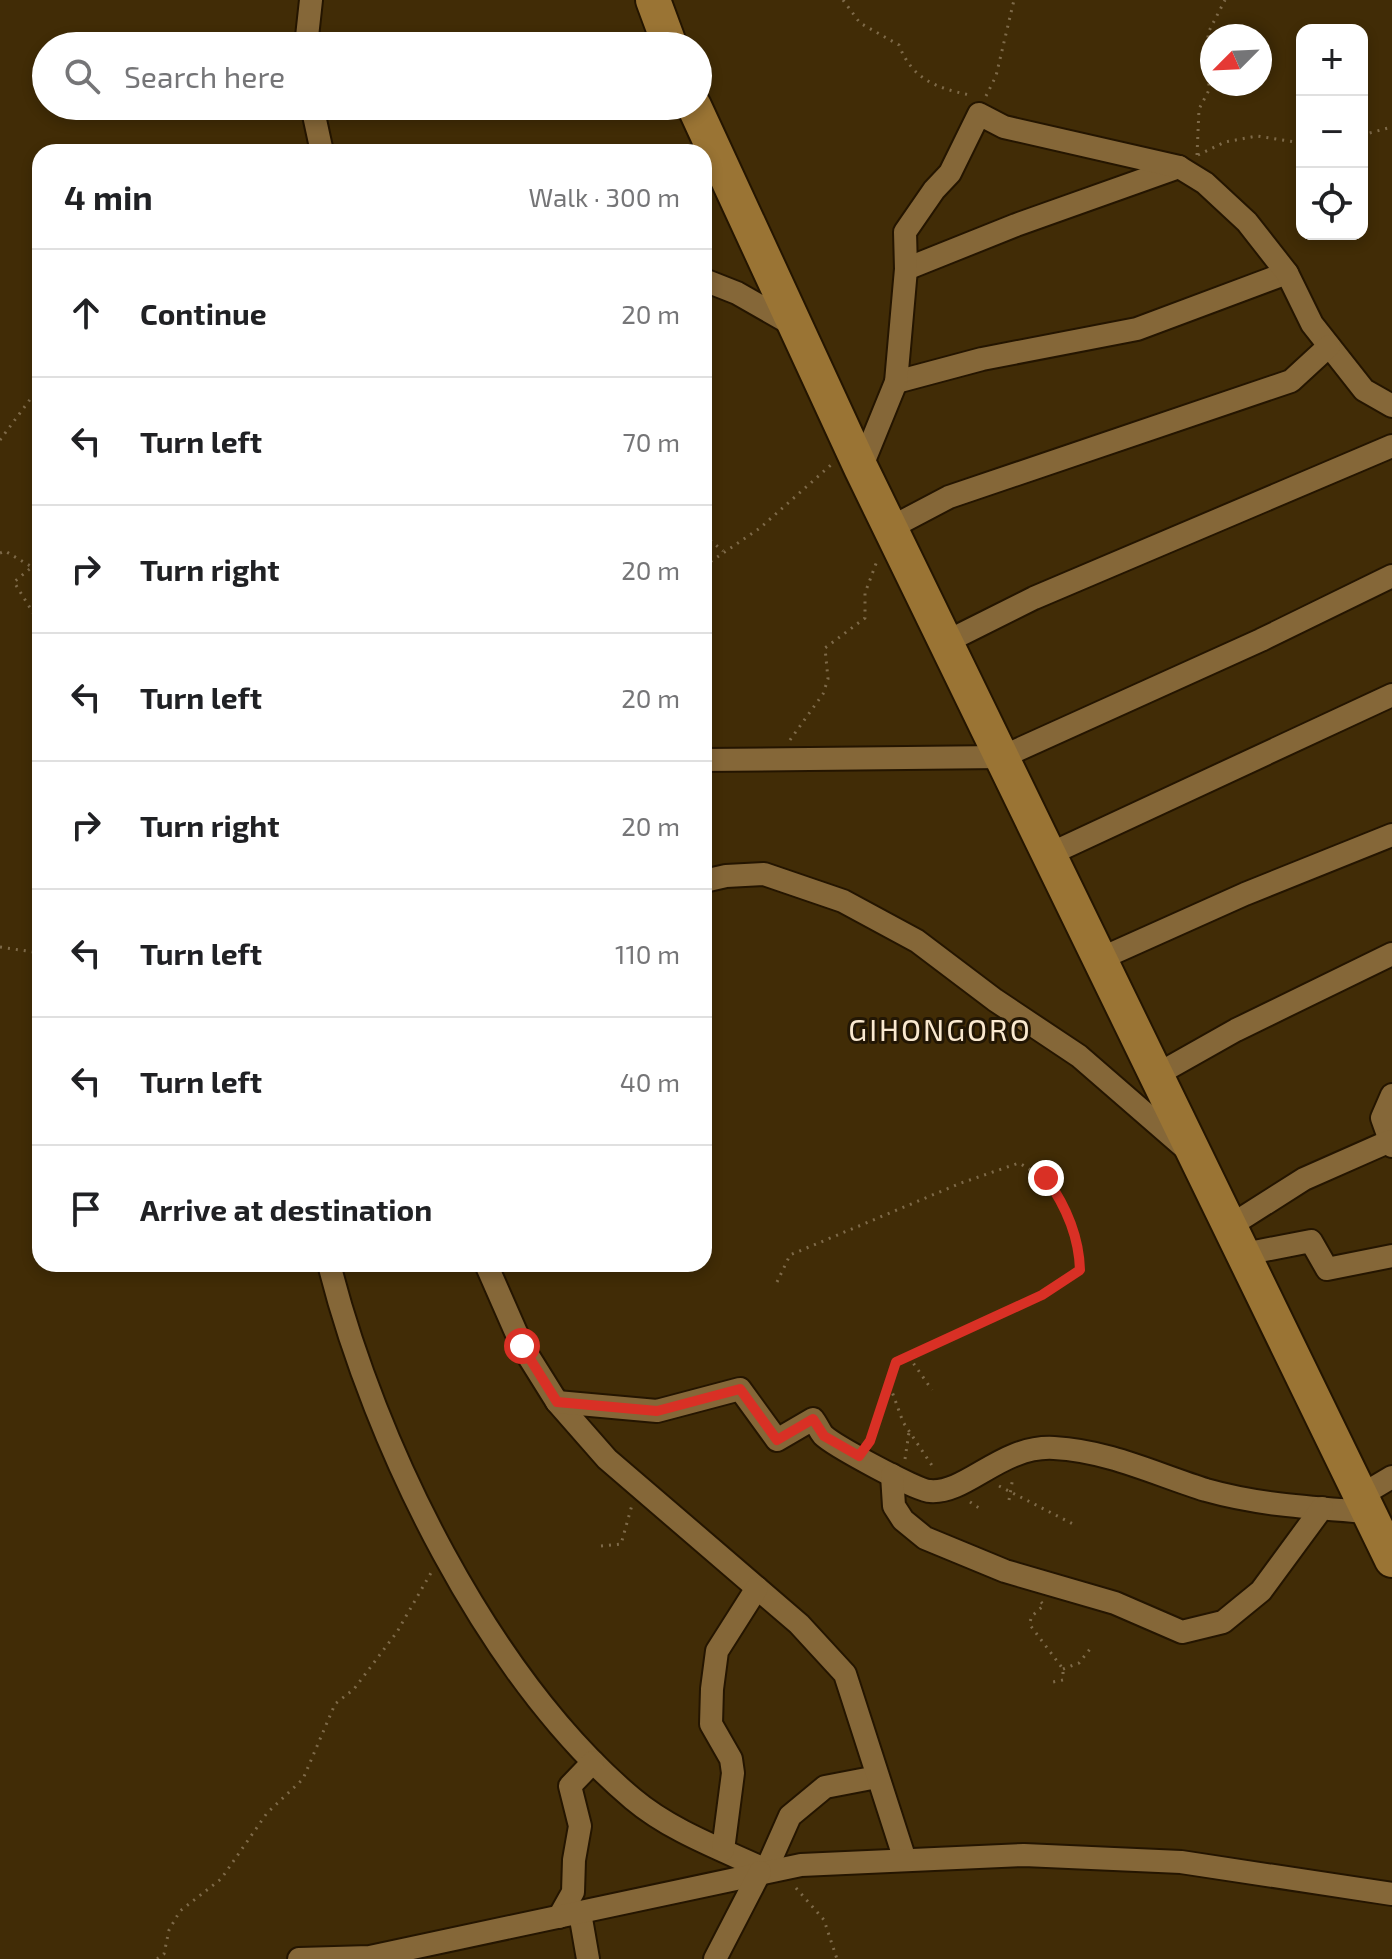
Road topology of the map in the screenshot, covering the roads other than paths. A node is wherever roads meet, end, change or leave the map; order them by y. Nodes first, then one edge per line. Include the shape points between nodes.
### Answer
1 (311, 0) edge
2 (653, 0) edge
3 (308, 32) edge
4 (665, 32) edge
5 (315, 120) edge
6 (700, 120) edge
7 (320, 144) edge
8 (711, 144) edge
9 (712, 146) edge
10 (1188, 161) junction
11 (906, 269) junction
12 (1287, 273) junction
13 (712, 283) edge
14 (793, 325) junction
15 (1329, 346) junction
16 (896, 382) junction
17 (1392, 406) edge
18 (1392, 446) edge
19 (857, 459) junction
20 (892, 527) junction
21 (1392, 576) edge
22 (948, 641) junction
23 (1392, 695) edge
24 (1002, 757) junction
25 (712, 760) edge
26 (1392, 835) edge
27 (1050, 854) junction
28 (712, 879) edge
29 (1392, 954) edge
30 (1102, 958) junction
31 (1158, 1074) junction
32 (1392, 1095) edge
33 (1391, 1144) edge
34 (1198, 1160) junction
35 (1237, 1240) junction
36 (1392, 1256) edge
37 (331, 1272) edge
38 (490, 1272) edge
39 (557, 1402) junction
40 (1392, 1477) edge
41 (897, 1478) junction
42 (1364, 1504) junction
43 (1322, 1508) junction
44 (1392, 1560) edge
45 (757, 1588) junction
46 (593, 1762) junction
47 (877, 1777) junction
48 (723, 1850) junction
49 (905, 1860) junction
50 (768, 1870) junction
51 (1392, 1894) edge
52 (570, 1915) junction
53 (299, 1959) edge
54 (588, 1959) edge
55 (715, 1959) edge

1 - 3 street
2 - 4 main road
5 - 7 street
6 - 8 main road
9 - 14 main road
10 - 11 street
10 - 11 street via 1004,127 975,105 950,173 905,232
10 - 12 street
11 - 16 street
12 - 15 street
12 - 16 street via 1137,329
13 - 14 street
14 - 19 main road
15 - 17 street via 1364,390
15 - 20 street via 1291,381 949,497
16 - 19 street
18 - 22 street via 1034,598
19 - 20 main road
20 - 22 main road
21 - 24 street
22 - 24 main road
23 - 27 street
24 - 25 street
24 - 27 main road
26 - 30 street
27 - 30 main road
28 - 34 street via 764,874 843,901 917,941 1079,1056
29 - 31 street
30 - 31 main road
31 - 34 main road
32 - 33 street via 1382,1118
33 - 35 street via 1304,1179
34 - 35 main road
35 - 36 street via 1311,1241 1327,1269
35 - 42 main road
37 - 46 street via 370,1397 401,1471 506,1654 572,1743
38 - 39 street via 522,1346
39 - 41 street via 657,1411 740,1389 777,1440 813,1419 824,1436
39 - 45 street via 607,1459
40 - 42 street
41 - 43 street via 930,1492 962,1482 1011,1453 1054,1448 1128,1460 1255,1502
41 - 43 street via 894,1506 916,1532 1182,1632 1223,1622 1261,1591
42 - 43 street
42 - 44 main road
45 - 47 street via 845,1674
45 - 48 street via 717,1651 712,1689 711,1724 733,1773
46 - 48 street via 635,1801
46 - 52 street via 570,1786 580,1826
47 - 49 street
47 - 50 street via 825,1787 790,1816
48 - 50 street
49 - 50 street
49 - 51 street via 1024,1855 1181,1862
50 - 52 street
50 - 55 street
52 - 53 street via 370,1957
52 - 54 street

